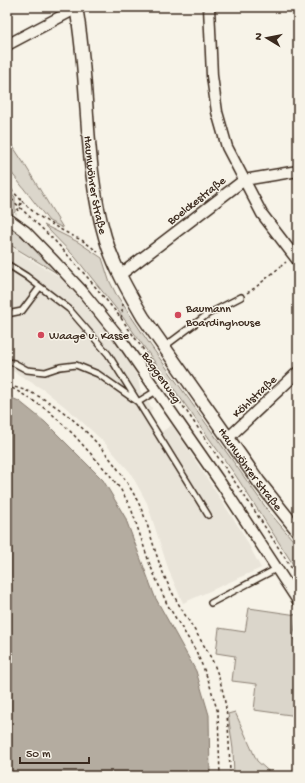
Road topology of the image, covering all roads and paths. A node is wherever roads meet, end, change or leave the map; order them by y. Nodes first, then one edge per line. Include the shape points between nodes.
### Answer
1 (77, 7) edge
2 (209, 7) edge
3 (7, 45) edge
4 (298, 171) edge
5 (244, 180) junction
6 (7, 185) edge
7 (7, 195) edge
8 (22, 201) junction
9 (19, 208) junction
10 (7, 218) edge
11 (102, 254) dead end
12 (296, 258) edge
13 (7, 264) edge
14 (120, 275) junction
15 (40, 287) junction
16 (241, 297) joint
17 (124, 302) dead end
18 (7, 314) edge
19 (121, 318) junction
20 (164, 347) junction
21 (7, 362) edge
22 (298, 372) edge
23 (8, 386) edge
24 (156, 391) junction
25 (138, 402) junction
26 (228, 438) junction
27 (208, 515) dead end
28 (298, 531) edge
29 (276, 569) junction
30 (298, 578) edge
31 (298, 601) edge
32 (211, 603) dead end
33 (220, 776) edge
34 (230, 776) edge

1 - 3 street
1 - 14 street, Haunwöhrer Straße via 96,197 105,238
2 - 5 street via 212,76 217,112 227,146
4 - 5 street, Boelckestraße
5 - 12 street via 262,214
5 - 14 street, Boelckestraße
6 - 8 path
7 - 9 path
8 - 9 path
8 - 11 path via 46,222
9 - 19 path via 55,241
10 - 24 street, Baggerweg via 25,230 82,291 120,338
12 - 16 path
13 - 15 lane
14 - 20 street, Haunwöhrer Straße via 143,317
15 - 18 lane via 22,311
15 - 25 lane via 69,309 108,354
16 - 20 lane via 208,314
17 - 19 path
19 - 30 path
20 - 26 street, Haunwöhrer Straße
21 - 25 lane via 27,370 45,372 76,365 98,374
22 - 26 street, Köhlstraße
23 - 33 path via 50,412 109,474 131,508 150,565 167,604 196,651 208,679 218,713
23 - 34 path via 21,388 44,398 72,419 115,465 138,502 152,535 162,570 219,677 230,739
24 - 25 lane
24 - 29 street, Baggerweg via 222,485
25 - 27 lane
26 - 28 street, Haunwöhrer Straße
29 - 31 street, Baggerweg
29 - 32 lane

